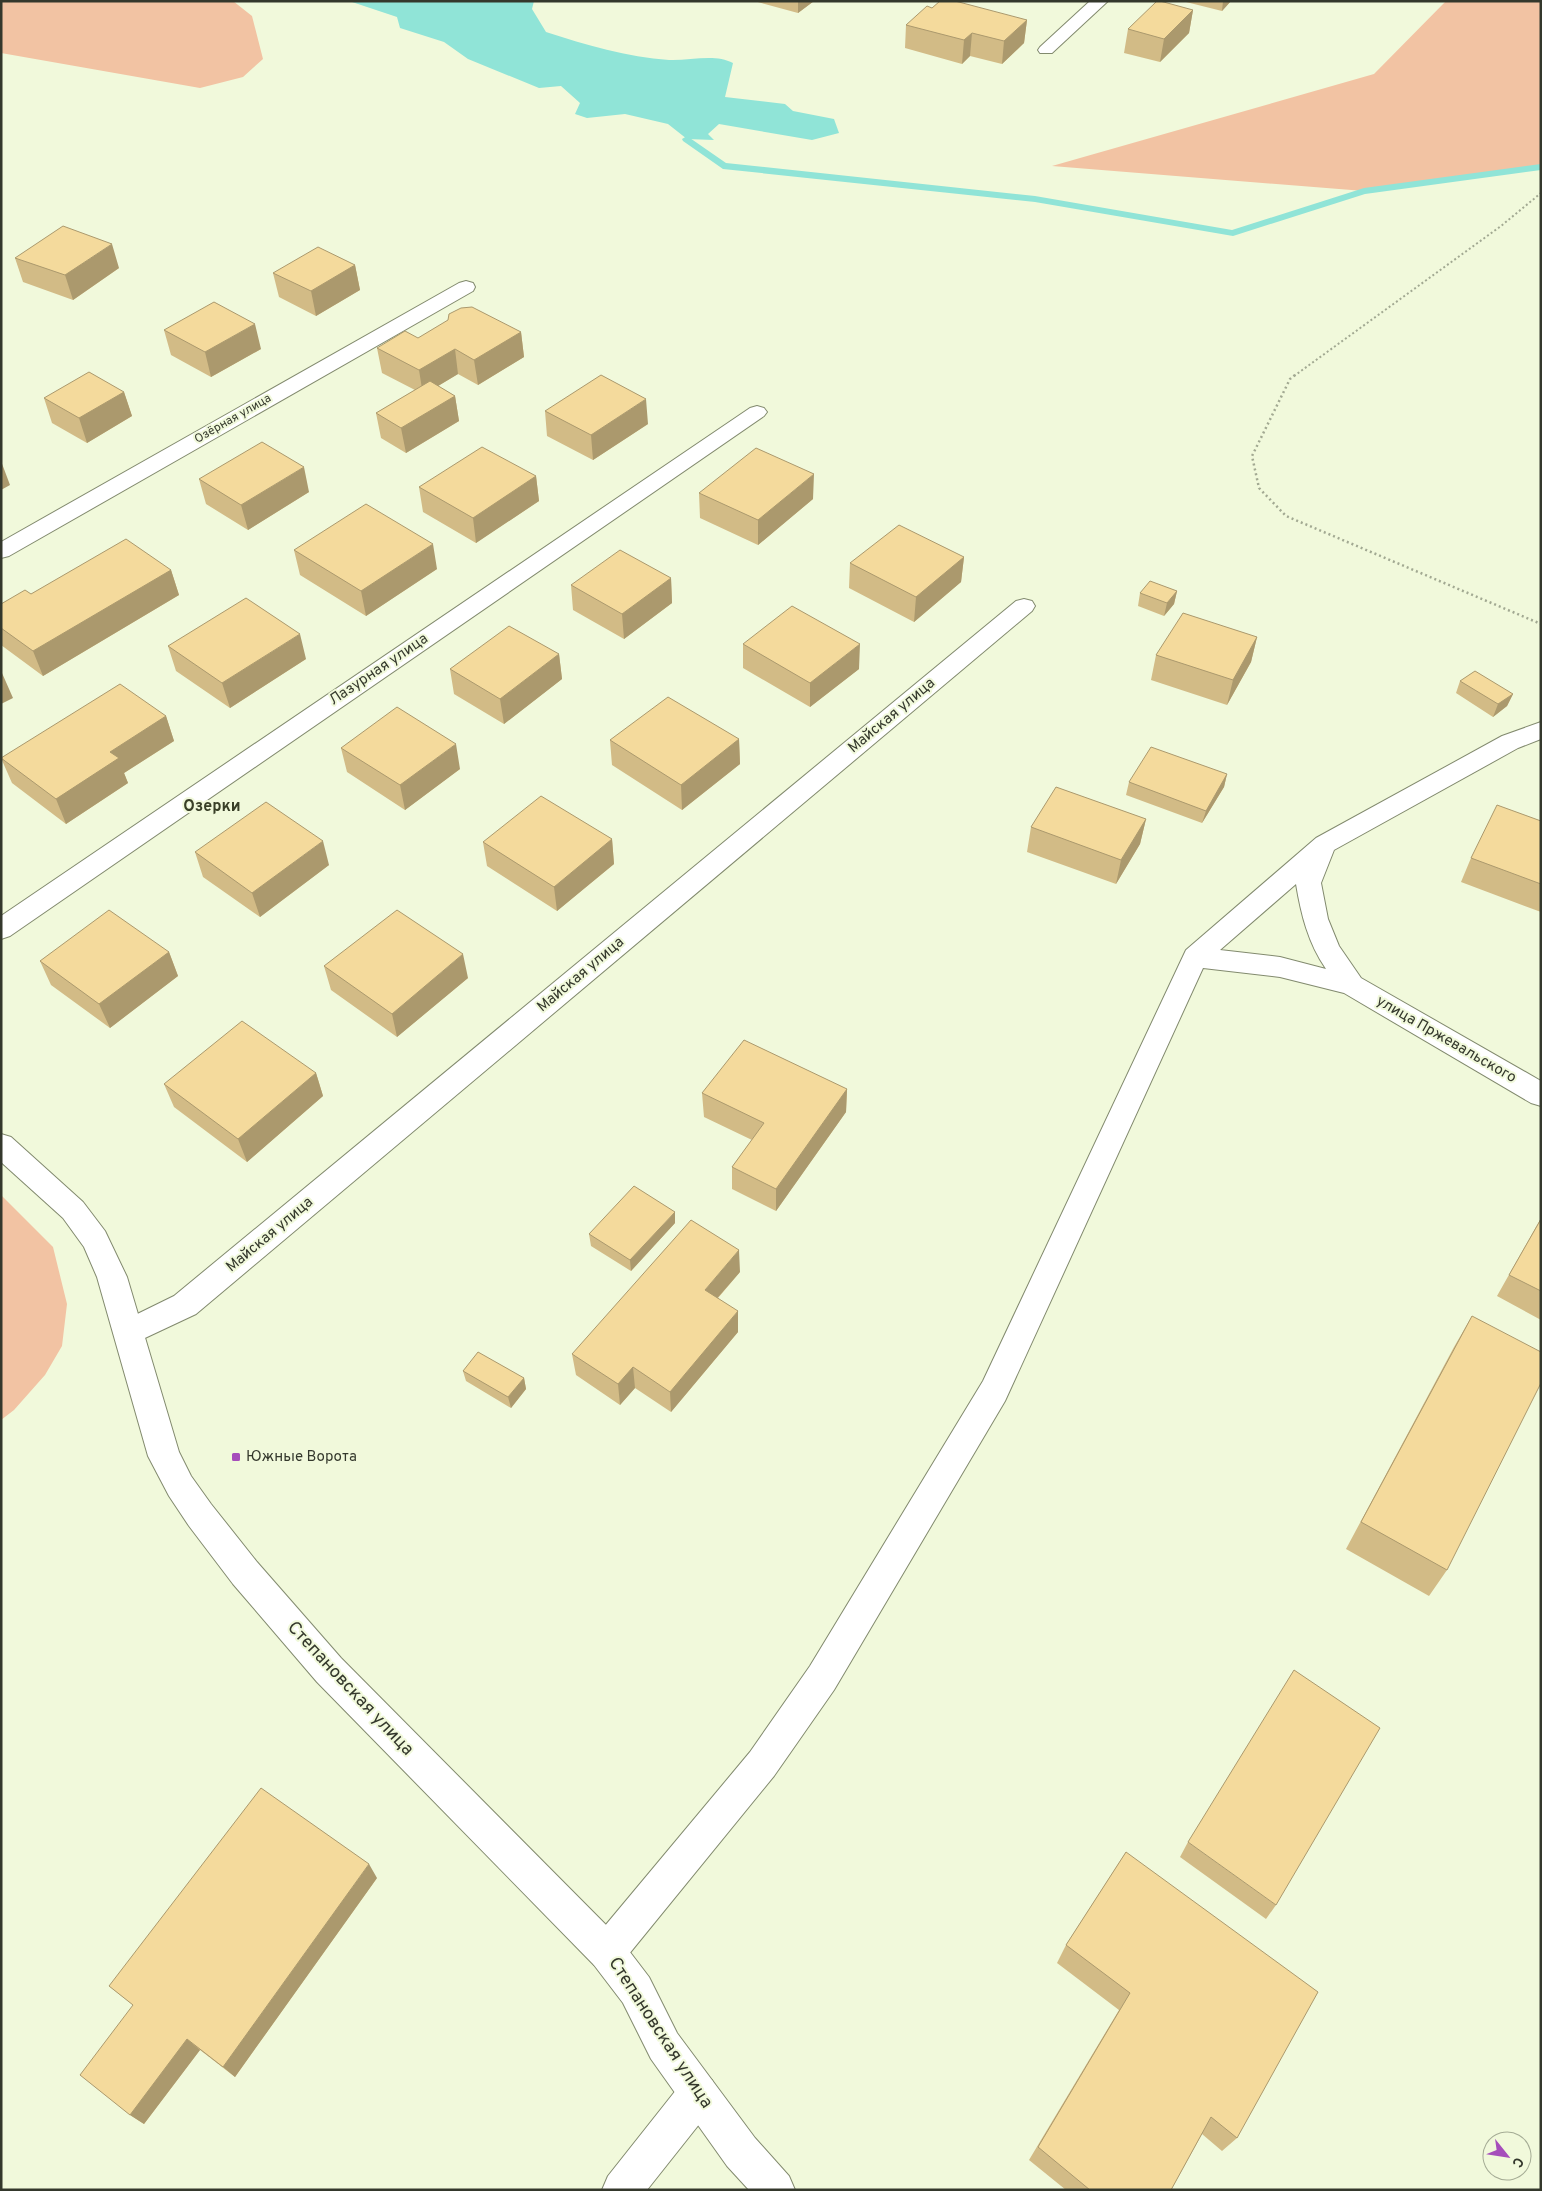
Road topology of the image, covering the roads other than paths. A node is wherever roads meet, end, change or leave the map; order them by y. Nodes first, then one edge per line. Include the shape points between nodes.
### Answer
1 (1100, 1) edge
2 (1046, 50) dead end
3 (466, 288) dead end
4 (757, 412) dead end
5 (1, 550) edge
6 (1024, 606) dead end
7 (1541, 730) edge
8 (1325, 844) junction
9 (1, 929) edge
10 (1195, 957) junction
11 (1352, 984) junction
12 (1541, 1095) edge
13 (1, 1145) edge
14 (130, 1332) junction
15 (607, 1952) junction
16 (698, 2094) junction
17 (622, 2190) edge
18 (775, 2190) edge

1 - 2 street
3 - 5 street, Озёрная улица
4 - 9 street, Лазурная улица
6 - 14 street, Майская улица via 185,1305
7 - 8 street via 1510,742
8 - 10 street
8 - 11 street, улица Пржевальского via 1308,884 1315,919 1327,950
10 - 11 street, улица Пржевальского via 1280,967
10 - 15 street via 994,1391 822,1678 762,1764
11 - 12 street, улица Пржевальского
13 - 14 street, Степановская улица via 73,1210 94,1240 112,1276
14 - 15 street, Степановская улица via 164,1456 200,1515 245,1573 330,1670
15 - 16 street, Степановская улица via 636,1990 664,2046
16 - 17 street
16 - 18 street, Степановская улица

